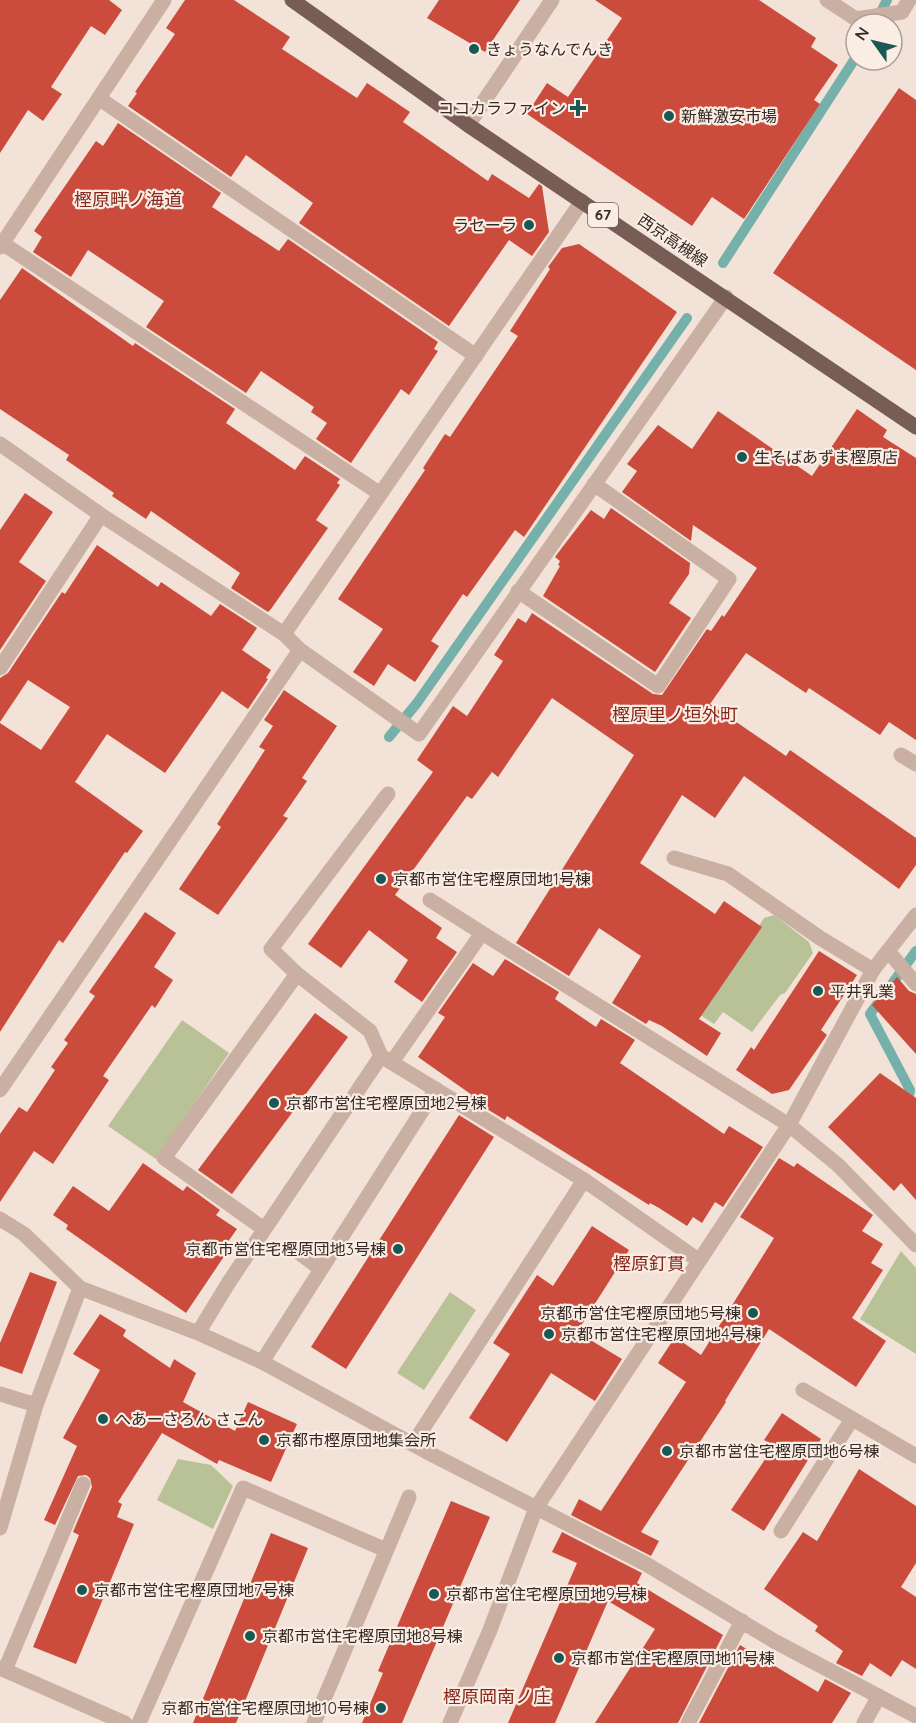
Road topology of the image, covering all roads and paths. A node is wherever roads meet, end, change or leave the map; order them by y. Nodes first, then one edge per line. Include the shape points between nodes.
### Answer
1 (164, 0) edge
2 (292, 0) edge
3 (552, 0) edge
4 (827, 0) edge
5 (909, 0) edge
6 (100, 99) junction
7 (468, 125) junction
8 (582, 201) junction
9 (1, 245) edge
10 (726, 297) junction
11 (476, 356) junction
12 (916, 427) edge
13 (0, 444) edge
14 (594, 484) junction
15 (379, 493) junction
16 (101, 515) junction
17 (518, 591) junction
18 (284, 634) junction
19 (300, 650) junction
20 (0, 668) edge
21 (901, 754) dead end
22 (916, 764) edge
23 (388, 794) dead end
24 (674, 858) dead end
25 (430, 900) dead end
26 (916, 915) edge
27 (482, 933) junction
28 (888, 951) junction
29 (873, 970) junction
30 (297, 974) junction
31 (916, 984) edge
32 (387, 1059) junction
33 (436, 1089) junction
34 (0, 1090) edge
35 (789, 1125) junction
36 (584, 1180) junction
37 (0, 1219) edge
38 (264, 1229) junction
39 (916, 1245) edge
40 (298, 1252) dead end
41 (698, 1260) junction
42 (321, 1269) junction
43 (80, 1288) junction
44 (198, 1333) junction
45 (262, 1362) junction
46 (802, 1390) dead end
47 (0, 1394) edge
48 (36, 1405) junction
49 (852, 1419) junction
50 (413, 1444) junction
51 (916, 1456) edge
52 (83, 1484) dead end
53 (409, 1497) dead end
54 (536, 1508) junction
55 (0, 1528) edge
56 (781, 1531) dead end
57 (386, 1550) junction
58 (742, 1621) junction
59 (2, 1669) edge
60 (879, 1696) junction
61 (916, 1716) edge
62 (125, 1723) edge
63 (139, 1723) edge
64 (314, 1723) edge
65 (450, 1723) edge
66 (688, 1723) edge
67 (864, 1723) edge

1 - 6 street
2 - 7 main road, 西京高槻線 / 67
3 - 7 street
4 - 5 street via 856,19 902,12
6 - 9 street
6 - 11 street
7 - 8 main road, 西京高槻線 / 67
8 - 10 main road, 西京高槻線 / 67
8 - 11 street
9 - 15 street
10 - 12 main road, 西京高槻線 / 67
10 - 14 street
11 - 15 street
13 - 16 street
14 - 17 street
14 - 17 street via 729,579 657,686
15 - 18 street
16 - 18 street
16 - 20 street
17 - 19 street via 418,734
18 - 19 street
19 - 34 street
21 - 22 street
23 - 30 street via 271,949
24 - 29 street via 728,874
25 - 27 street
26 - 28 street
27 - 32 street
27 - 35 street
28 - 29 street
28 - 31 street
29 - 35 street
30 - 32 street via 370,1031
30 - 38 street via 164,1158
32 - 33 street
32 - 38 street
33 - 36 street
33 - 42 street
35 - 39 street via 838,1165
35 - 41 street
36 - 41 street
36 - 50 street
37 - 43 street via 24,1234
38 - 44 street
40 - 42 street
41 - 54 street
42 - 45 street
43 - 44 street
43 - 48 street
44 - 45 street
45 - 50 street
46 - 49 street
47 - 48 street
48 - 55 street
49 - 51 street
49 - 56 street
50 - 54 street
52 - 59 street
53 - 57 street
54 - 58 street via 646,1564
54 - 65 street
57 - 63 street via 243,1488
57 - 64 street
58 - 60 street
58 - 66 street
59 - 62 street
60 - 61 street
60 - 67 street

